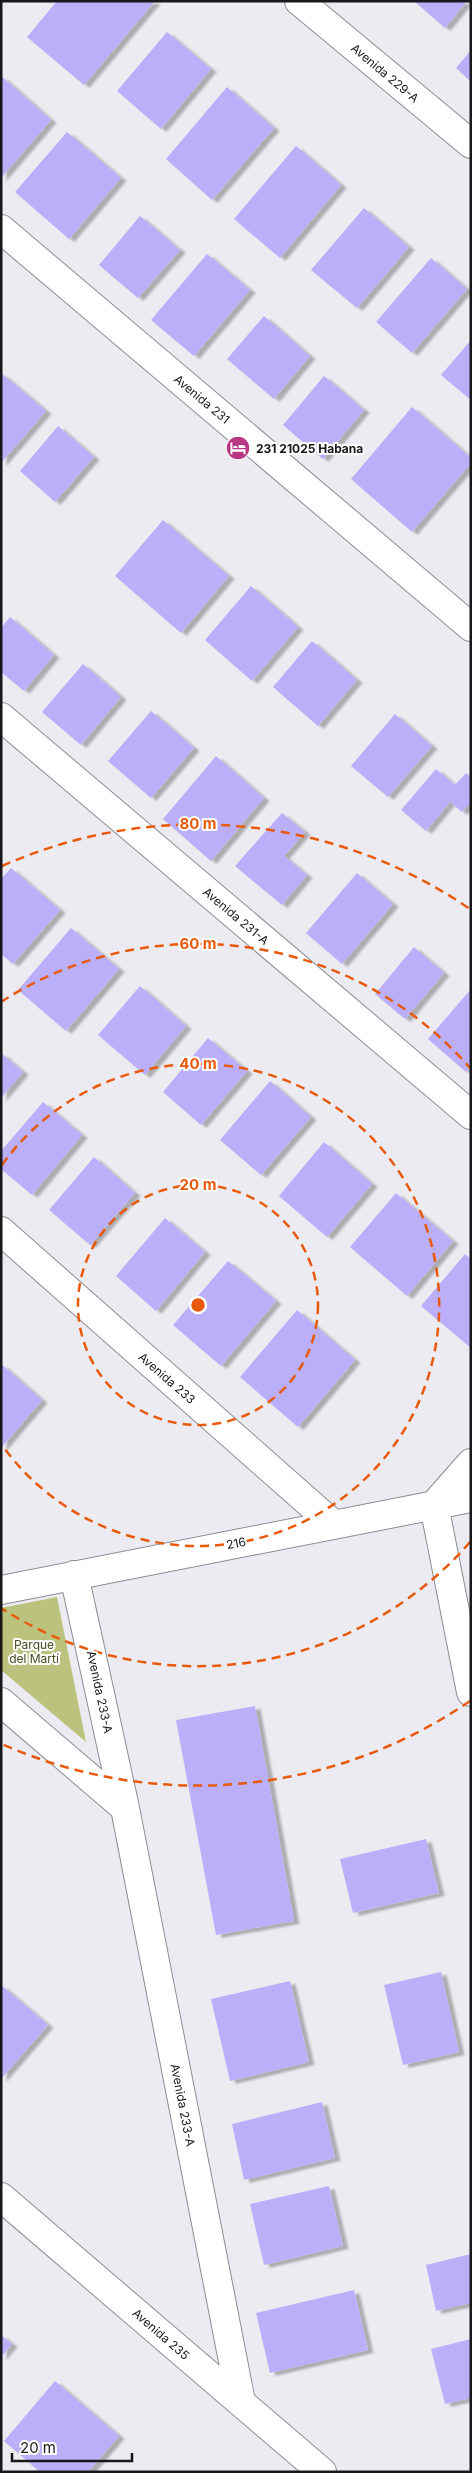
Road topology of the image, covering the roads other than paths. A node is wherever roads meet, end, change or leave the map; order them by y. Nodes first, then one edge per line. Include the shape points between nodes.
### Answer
1 (299, 1) edge
2 (471, 144) edge
3 (1, 229) edge
4 (471, 627) edge
5 (1, 717) edge
6 (471, 1115) edge
7 (1, 1231) edge
8 (471, 1463) edge
9 (471, 1498) edge
10 (434, 1505) junction
11 (333, 1524) junction
12 (74, 1575) junction
13 (1, 1590) edge
14 (471, 1692) edge
15 (1, 1702) edge
16 (125, 1808) junction
17 (1, 2197) edge
18 (241, 2402) junction
19 (322, 2472) edge

1 - 2 street, Avenida 229-A
3 - 4 street, Avenida 231
5 - 6 street, Avenida 231-A
7 - 11 street, Avenida 233
8 - 10 street
9 - 10 street, 216
10 - 11 street, 216
10 - 14 street
11 - 12 street, 216
12 - 13 street, 216
12 - 16 street, Avenida 233-A
15 - 16 street
16 - 18 street, Avenida 233-A
17 - 18 street, Avenida 235
18 - 19 street, Avenida 235

